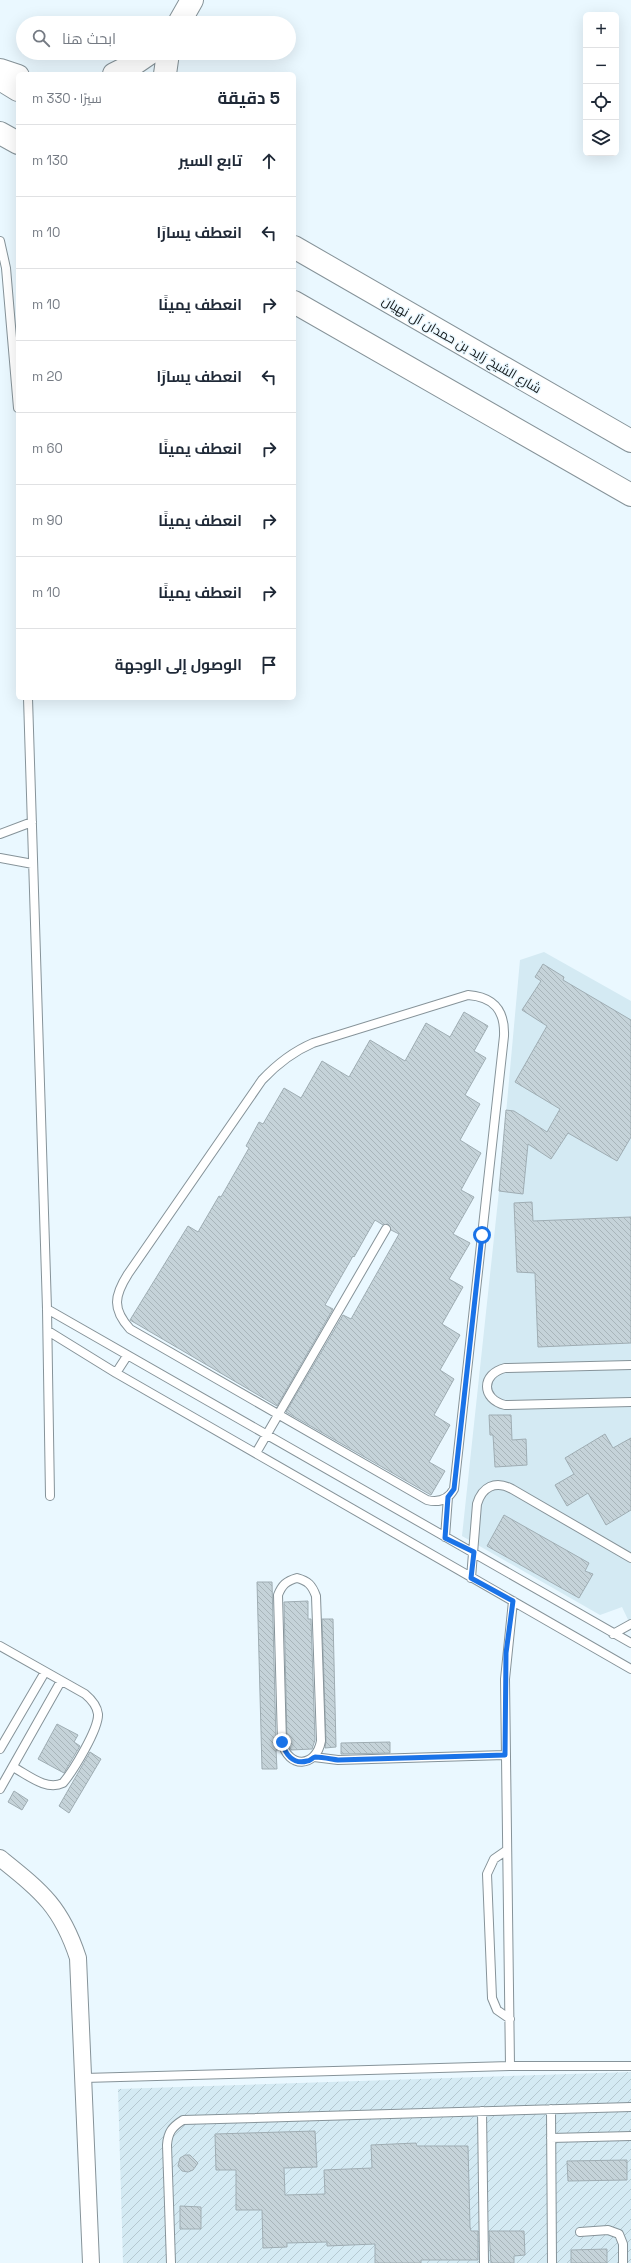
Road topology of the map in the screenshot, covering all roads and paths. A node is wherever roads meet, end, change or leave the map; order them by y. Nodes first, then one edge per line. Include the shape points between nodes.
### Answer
1 (192, 0) edge
2 (183, 16) edge
3 (140, 60) edge
4 (167, 60) edge
5 (0, 70) edge
6 (118, 72) edge
7 (165, 72) edge
8 (16, 75) edge
9 (0, 79) edge
10 (16, 89) edge
11 (0, 133) edge
12 (16, 142) edge
13 (0, 240) edge
14 (296, 248) edge
15 (296, 303) edge
16 (306, 319) dead end
17 (340, 328) junction
18 (16, 385) edge
19 (631, 441) edge
20 (631, 495) edge
21 (28, 700) edge
22 (32, 822) junction
23 (0, 834) edge
24 (0, 858) edge
25 (33, 864) junction
26 (386, 1229) dead end
27 (47, 1309) junction
28 (48, 1331) junction
29 (127, 1356) junction
30 (631, 1365) edge
31 (116, 1373) junction
32 (631, 1402) edge
33 (279, 1414) junction
34 (267, 1434) junction
35 (256, 1452) junction
36 (50, 1496) dead end
37 (448, 1497) junction
38 (445, 1538) junction
39 (474, 1552) junction
40 (631, 1558) edge
41 (471, 1578) junction
42 (513, 1601) junction
43 (631, 1624) edge
44 (613, 1634) junction
45 (631, 1643) edge
46 (0, 1646) edge
47 (631, 1669) edge
48 (45, 1672) junction
49 (61, 1681) junction
50 (0, 1749) edge
51 (505, 1755) junction
52 (314, 1757) junction
53 (13, 1767) junction
54 (0, 1789) edge
55 (507, 1850) junction
56 (0, 1858) edge
57 (510, 2019) junction
58 (510, 2066) junction
59 (631, 2066) edge
60 (84, 2078) junction
61 (631, 2107) edge
62 (551, 2109) junction
63 (482, 2111) junction
64 (631, 2136) edge
65 (551, 2138) junction
66 (580, 2232) dead end
67 (91, 2263) edge
68 (171, 2263) edge
69 (484, 2263) edge
70 (552, 2263) edge
71 (623, 2263) edge

1 - 2 main road
3 - 6 main road
4 - 7 main road
5 - 8 main road
9 - 10 main road
11 - 12 main road
13 - 18 lane via 6,268
14 - 19 main road, شارع الشيخ زايد بن حمدان آل نهيان
15 - 17 main road
16 - 17 lane
17 - 20 main road
21 - 22 lane
22 - 23 lane
22 - 25 lane
24 - 25 lane
25 - 27 lane
26 - 33 lane
27 - 28 lane
27 - 29 lane
28 - 31 lane
28 - 36 lane
29 - 31 lane
29 - 34 lane
30 - 32 lane via 505,1368 497,1370 487,1382 487,1391 491,1398 505,1405
31 - 35 lane
33 - 34 lane
33 - 37 lane via 427,1500 434,1502
33 - 37 lane via 130,1329 117,1310 116,1298 120,1287 262,1080 286,1058 320,1041 468,995 480,996 492,1002 500,1011 504,1036 454,1489
34 - 35 lane
34 - 38 lane
35 - 41 lane
37 - 38 lane
38 - 39 lane
39 - 40 lane via 480,1495 494,1484 503,1484
39 - 41 lane
39 - 44 lane
41 - 42 lane
42 - 47 lane
42 - 51 lane via 506,1653
43 - 44 lane
44 - 45 lane
46 - 48 lane
48 - 49 lane
48 - 50 lane
49 - 53 lane
49 - 53 lane via 91,1699 98,1714 94,1730 68,1777 57,1786 49,1786
51 - 52 lane via 338,1760
51 - 55 lane
52 - 52 lane via 321,1741 316,1596 313,1587 297,1578 288,1580 281,1586 278,1595 282,1742 284,1751 298,1762 306,1762
53 - 54 lane
55 - 57 lane
55 - 57 lane via 494,1859 487,1874 492,1998 497,2010
56 - 60 street via 42,1893 58,1912 70,1934 78,1958 81,1984
57 - 58 lane
58 - 59 lane
58 - 60 lane
60 - 67 street
61 - 62 lane
62 - 63 lane
62 - 65 lane
63 - 68 lane via 183,2120 168,2134 167,2145
63 - 69 lane
64 - 65 lane
65 - 70 lane
66 - 71 lane via 608,2230 619,2234 623,2244

